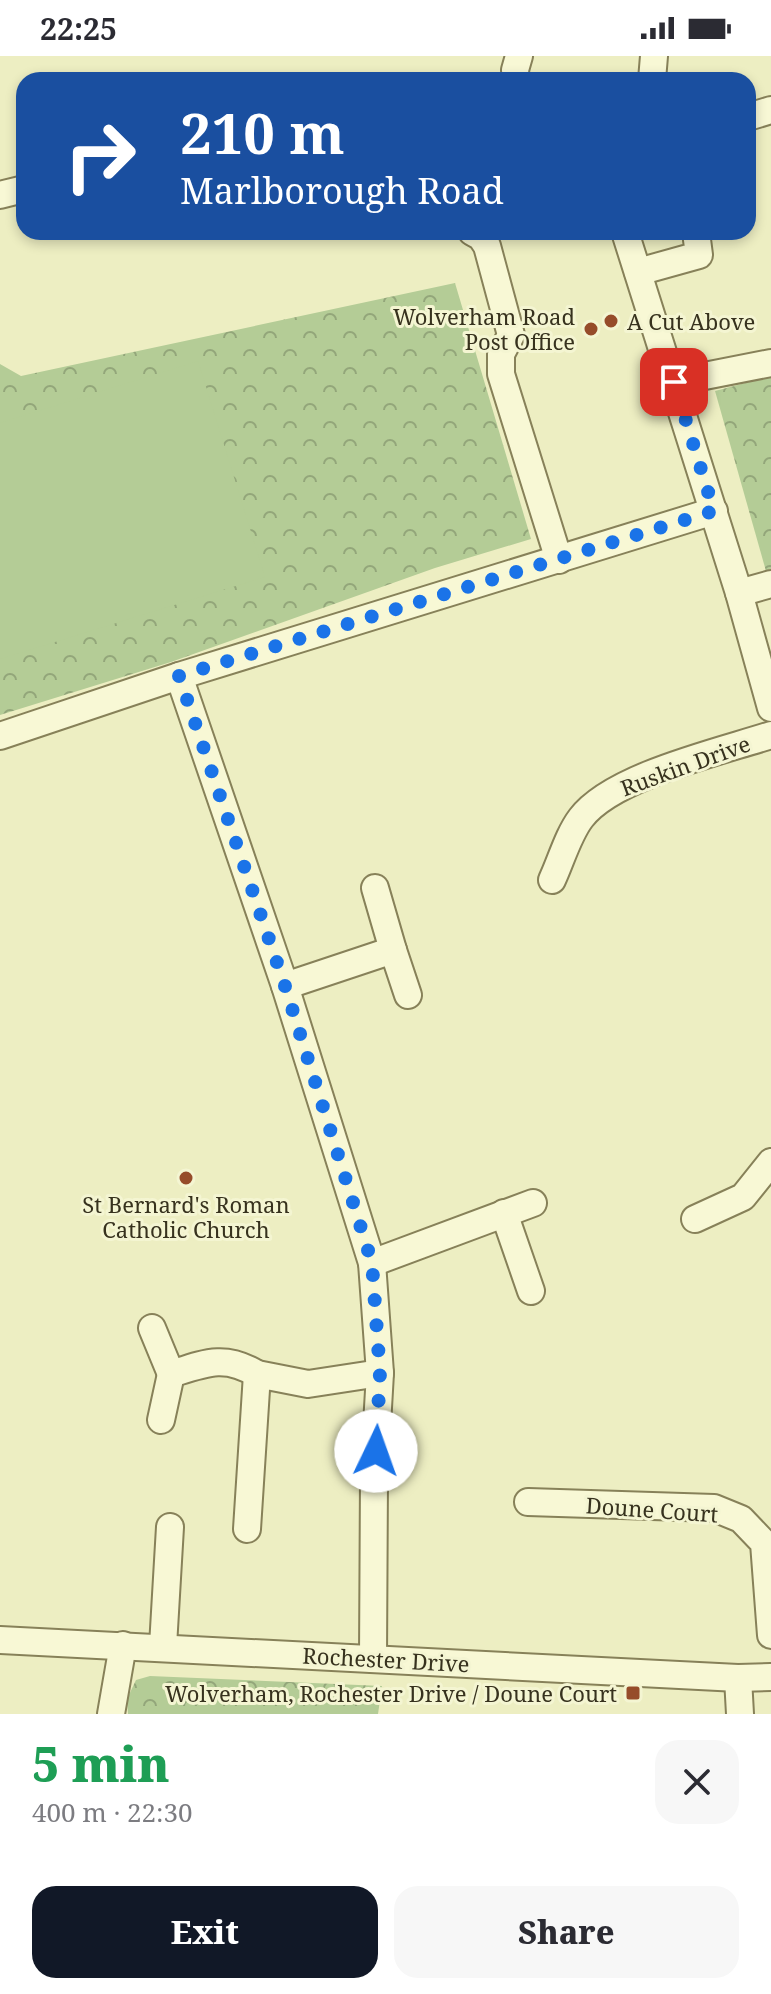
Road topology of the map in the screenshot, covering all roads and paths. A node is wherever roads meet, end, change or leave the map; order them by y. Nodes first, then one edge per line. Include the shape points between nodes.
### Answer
1 (483, 240) edge
2 (628, 240) edge
3 (697, 240) edge
4 (638, 272) junction
5 (771, 363) edge
6 (674, 382) junction
7 (714, 511) junction
8 (559, 560) junction
9 (771, 584) edge
10 (739, 593) junction
11 (179, 676) junction
12 (771, 708) edge
13 (771, 735) edge
14 (0, 736) edge
15 (552, 880) dead end
16 (375, 888) dead end
17 (393, 950) junction
18 (285, 986) junction
19 (408, 995) dead end
20 (771, 1162) edge
21 (533, 1203) dead end
22 (504, 1213) junction
23 (695, 1219) dead end
24 (372, 1263) junction
25 (531, 1291) dead end
26 (152, 1328) dead end
27 (380, 1373) junction
28 (171, 1374) junction
29 (257, 1374) junction
30 (161, 1420) dead end
31 (528, 1502) dead end
32 (170, 1527) dead end
33 (247, 1529) dead end
34 (768, 1542) edge
35 (771, 1635) edge
36 (0, 1640) edge
37 (123, 1645) junction
38 (163, 1646) junction
39 (373, 1659) junction
40 (771, 1677) edge
41 (738, 1678) junction
42 (111, 1714) edge
43 (740, 1714) edge

1 - 8 street via 511,335 501,354 501,374
2 - 4 street
3 - 4 street via 699,255
4 - 6 street
5 - 6 street
6 - 7 street
7 - 8 street
7 - 10 street
8 - 11 street
9 - 10 street
10 - 12 street
11 - 14 street
11 - 18 street
13 - 15 street, Ruskin Drive via 608,793 579,820
16 - 17 street
17 - 18 street
17 - 19 street
18 - 24 street
20 - 23 street via 743,1197
21 - 22 street
22 - 24 street
22 - 25 street
24 - 27 street
26 - 28 street
27 - 29 street via 308,1384
27 - 39 street
28 - 29 street via 222,1361
28 - 30 street
29 - 33 street
31 - 34 street, Doune Court via 714,1508 741,1519
32 - 38 street
34 - 35 street, Doune Court
36 - 37 street, Rochester Drive
37 - 38 street, Rochester Drive
37 - 42 street
38 - 39 street, Rochester Drive
39 - 41 street, Rochester Drive
40 - 41 street, Rochester Drive
41 - 43 street

